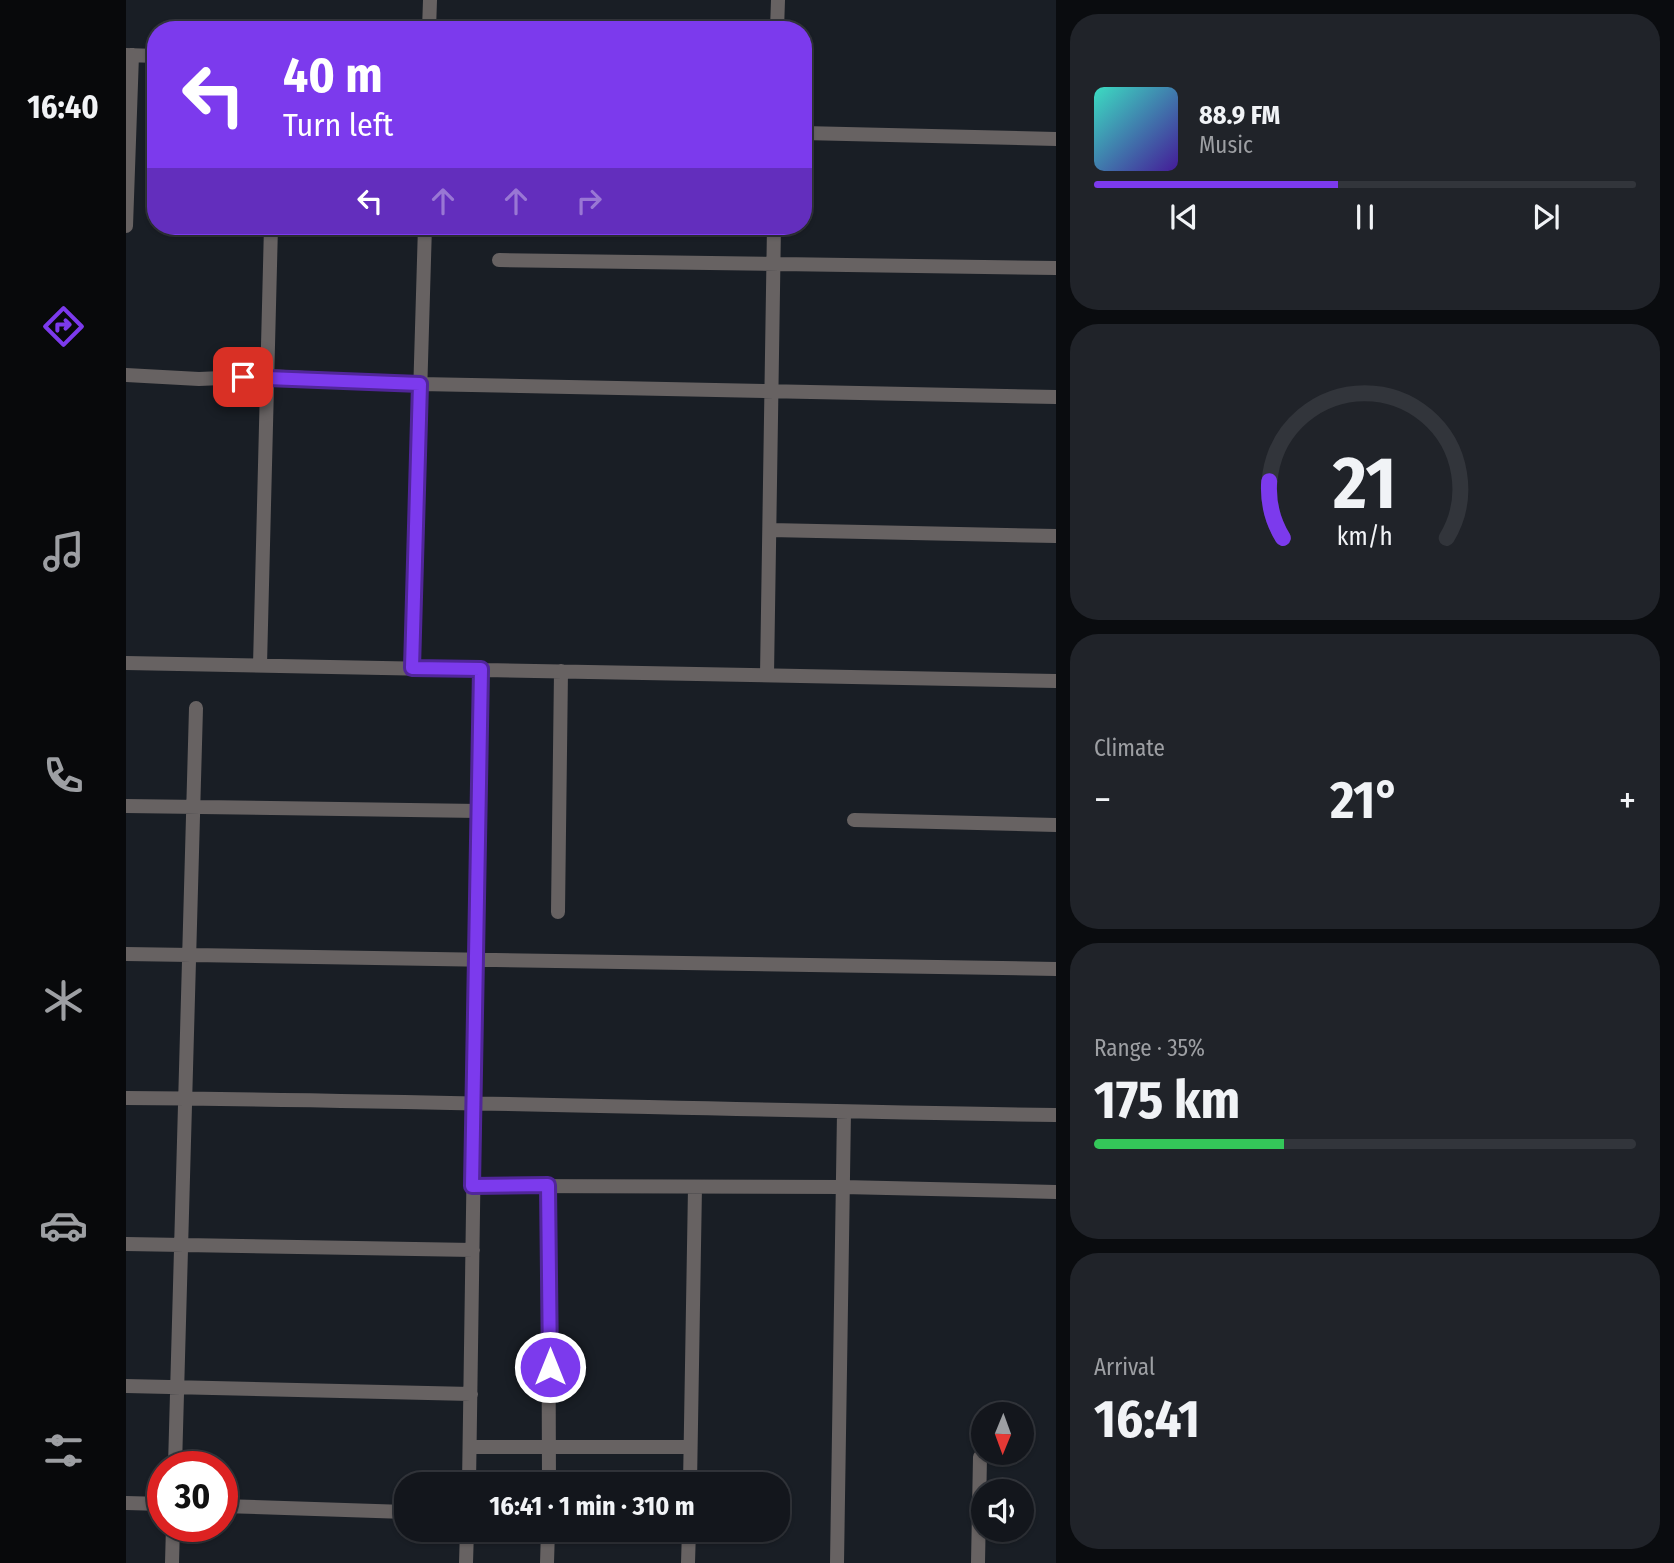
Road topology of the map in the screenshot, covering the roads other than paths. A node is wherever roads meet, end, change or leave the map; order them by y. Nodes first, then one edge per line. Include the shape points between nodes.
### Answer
1 (430, 0) edge
2 (778, 0) edge
3 (429, 21) edge
4 (777, 21) edge
5 (129, 55) edge
6 (147, 56) edge
7 (812, 133) edge
8 (1056, 139) edge
9 (126, 226) edge
10 (271, 235) edge
11 (425, 235) edge
12 (774, 235) edge
13 (499, 260) dead end
14 (774, 264) junction
15 (1056, 268) edge
16 (126, 375) edge
17 (266, 376) junction
18 (420, 384) junction
19 (769, 393) junction
20 (1056, 397) edge
21 (770, 530) junction
22 (1056, 536) edge
23 (126, 663) edge
24 (260, 665) junction
25 (412, 668) junction
26 (481, 669) junction
27 (561, 671) junction
28 (767, 675) junction
29 (1056, 681) edge
30 (196, 708) dead end
31 (126, 806) edge
32 (194, 807) junction
33 (479, 811) junction
34 (854, 820) dead end
35 (1056, 825) edge
36 (558, 912) dead end
37 (126, 954) edge
38 (188, 956) junction
39 (476, 961) junction
40 (1056, 969) edge
41 (126, 1098) edge
42 (183, 1098) junction
43 (474, 1101) junction
44 (844, 1112) junction
45 (1056, 1115) edge
46 (548, 1185) junction
47 (472, 1186) junction
48 (695, 1187) junction
49 (843, 1187) junction
50 (1056, 1192) edge
51 (126, 1244) edge
52 (181, 1245) junction
53 (473, 1250) junction
54 (126, 1386) edge
55 (177, 1386) junction
56 (471, 1394) junction
57 (550, 1446) junction
58 (470, 1447) junction
59 (690, 1447) junction
60 (175, 1451) edge
61 (980, 1465) edge
62 (469, 1472) edge
63 (549, 1472) edge
64 (690, 1472) edge
65 (126, 1503) edge
66 (147, 1504) edge
67 (238, 1507) edge
68 (394, 1512) edge
69 (173, 1542) edge
70 (467, 1542) edge
71 (548, 1542) edge
72 (689, 1542) edge
73 (172, 1563) edge
74 (466, 1563) edge
75 (547, 1563) edge
76 (688, 1563) edge
77 (837, 1563) edge
78 (978, 1563) edge

1 - 3 street
2 - 4 street
5 - 6 street
5 - 9 street
7 - 8 street
10 - 17 street
11 - 18 street
12 - 14 street
13 - 14 street
14 - 15 street
14 - 19 street
16 - 17 street
17 - 18 street
17 - 24 street
18 - 19 street
18 - 25 street
19 - 20 street
19 - 21 street
21 - 22 street
21 - 28 street
23 - 24 street
24 - 25 street
25 - 26 street
26 - 27 street
26 - 33 street
27 - 28 street
27 - 36 street
28 - 29 street
30 - 32 street
31 - 32 street
32 - 33 street
32 - 38 street
33 - 39 street
34 - 35 street
37 - 38 street
38 - 39 street
38 - 42 street
39 - 40 street
39 - 43 street
41 - 42 street
42 - 43 street
42 - 52 street
43 - 44 street
43 - 47 street
44 - 45 street
44 - 49 street
46 - 47 street
46 - 48 street
46 - 57 street
47 - 53 street
48 - 49 street
48 - 59 street
49 - 50 street
49 - 77 street
51 - 52 street
52 - 53 street
52 - 55 street
53 - 56 street
54 - 55 street
55 - 56 street
55 - 60 street
56 - 58 street
57 - 58 street
57 - 59 street
57 - 63 street
58 - 62 street
59 - 64 street
61 - 78 street
65 - 66 street
67 - 68 street
69 - 73 street
70 - 74 street
71 - 75 street
72 - 76 street

